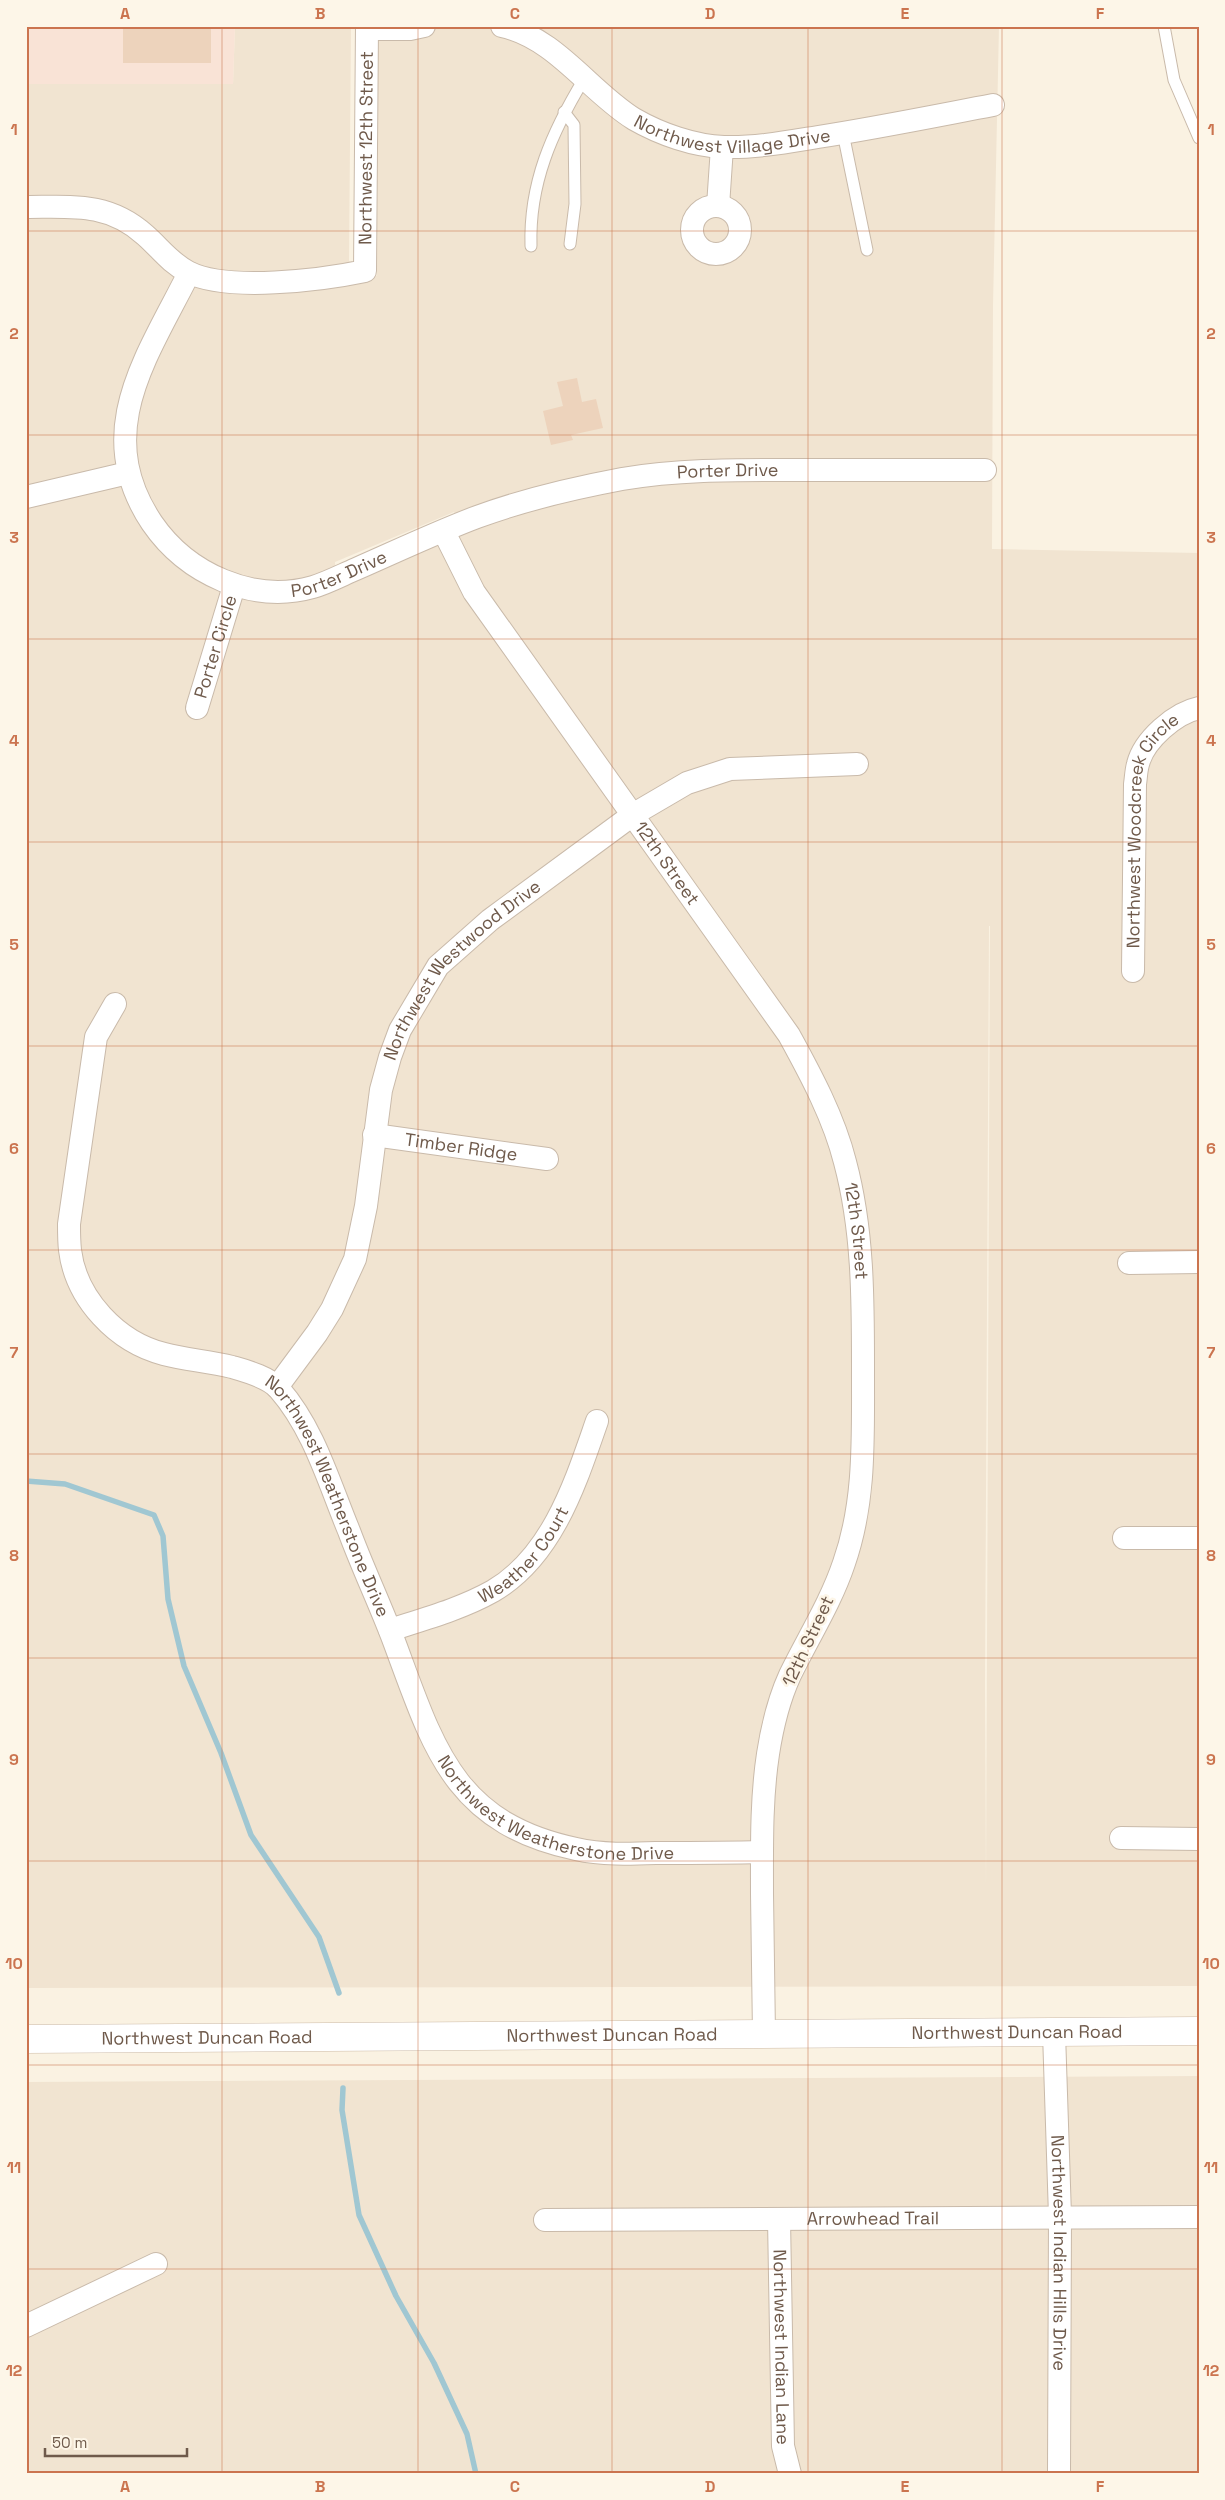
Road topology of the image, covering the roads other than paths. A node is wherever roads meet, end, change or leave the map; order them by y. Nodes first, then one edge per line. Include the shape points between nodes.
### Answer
1 (424, 26) edge
2 (502, 26) edge
3 (1164, 26) edge
4 (367, 28) edge
5 (584, 79) junction
6 (993, 105) dead end
7 (564, 112) junction
8 (843, 133) junction
9 (1199, 138) edge
10 (722, 147) junction
11 (718, 206) dead end
12 (26, 207) edge
13 (570, 244) dead end
14 (531, 246) dead end
15 (867, 250) dead end
16 (189, 273) junction
17 (984, 470) dead end
18 (128, 473) junction
19 (26, 497) edge
20 (444, 532) junction
21 (234, 586) junction
22 (197, 708) dead end
23 (1199, 708) edge
24 (858, 764) dead end
25 (634, 814) junction
26 (1132, 972) dead end
27 (115, 1004) dead end
28 (374, 1135) junction
29 (547, 1160) dead end
30 (1199, 1262) edge
31 (1129, 1263) dead end
32 (278, 1387) junction
33 (597, 1421) dead end
34 (1124, 1538) dead end
35 (1199, 1538) edge
36 (390, 1630) junction
37 (1121, 1838) dead end
38 (1199, 1839) edge
39 (762, 1852) junction
40 (1199, 2031) edge
41 (1054, 2033) junction
42 (764, 2034) junction
43 (26, 2039) edge
44 (1060, 2216) junction
45 (1199, 2217) edge
46 (779, 2219) junction
47 (545, 2220) dead end
48 (156, 2264) dead end
49 (26, 2326) edge
50 (790, 2474) edge
51 (1059, 2474) edge

1 - 4 street via 410,29
2 - 5 street, Northwest Village Drive via 532,38
3 - 9 lane via 1174,80
4 - 16 street, Northwest 12th Street via 364,271 337,277 240,283 214,281
5 - 7 lane
5 - 10 street, Northwest Village Drive via 616,108 641,123 673,137
6 - 8 street, Northwest Village Drive
7 - 13 lane via 574,125 575,204
7 - 14 lane via 538,173 530,224
8 - 10 street, Northwest Village Drive via 774,144
8 - 15 lane
10 - 11 street
12 - 16 street via 86,206 111,213 130,223 170,261
16 - 18 street, Porter Drive via 135,380 125,426
17 - 20 street, Porter Drive via 704,470 663,473 535,499 477,517
18 - 19 street
18 - 21 street, Porter Drive via 139,504 161,536 206,573
20 - 21 street, Porter Drive via 314,587 274,592
20 - 25 street, 12th Street via 474,592
21 - 22 street, Porter Circle
23 - 26 street, Northwest Woodcreek Circle via 1168,722 1138,763
24 - 25 street, Northwest Westwood Drive via 730,769 687,783
25 - 28 street, Northwest Westwood Drive via 490,920 438,966 400,1030 381,1090
25 - 39 street, 12th Street via 789,1035 807,1067 845,1160 860,1246 862,1477 855,1521 844,1563 789,1678 775,1722 763,1795
27 - 32 street, Northwest Weatherstone Drive via 96,1037 69,1224 70,1251 78,1279 90,1303 110,1325 134,1343 163,1354 249,1372
28 - 29 street, Timber Ridge
28 - 32 street, Northwest Westwood Drive via 366,1206 355,1259 318,1334
30 - 31 street
32 - 36 street, Northwest Weatherstone Drive via 310,1434
33 - 36 street, Weather Court via 563,1508 545,1541 523,1566 494,1590 450,1611
34 - 35 street
36 - 39 street, Northwest Weatherstone Drive via 424,1723 442,1759 461,1788 511,1828 577,1850 609,1854
37 - 38 street
39 - 42 street, 12th Street
40 - 41 street, Northwest Duncan Road
41 - 42 street, Northwest Duncan Road
41 - 44 street, Northwest Indian Hills Drive
42 - 43 street, Northwest Duncan Road
44 - 45 street, Arrowhead Trail
44 - 46 street, Arrowhead Trail
44 - 51 street, Northwest Indian Hills Drive
46 - 47 street, Arrowhead Trail
46 - 50 street, Northwest Indian Lane via 783,2446
48 - 49 street

